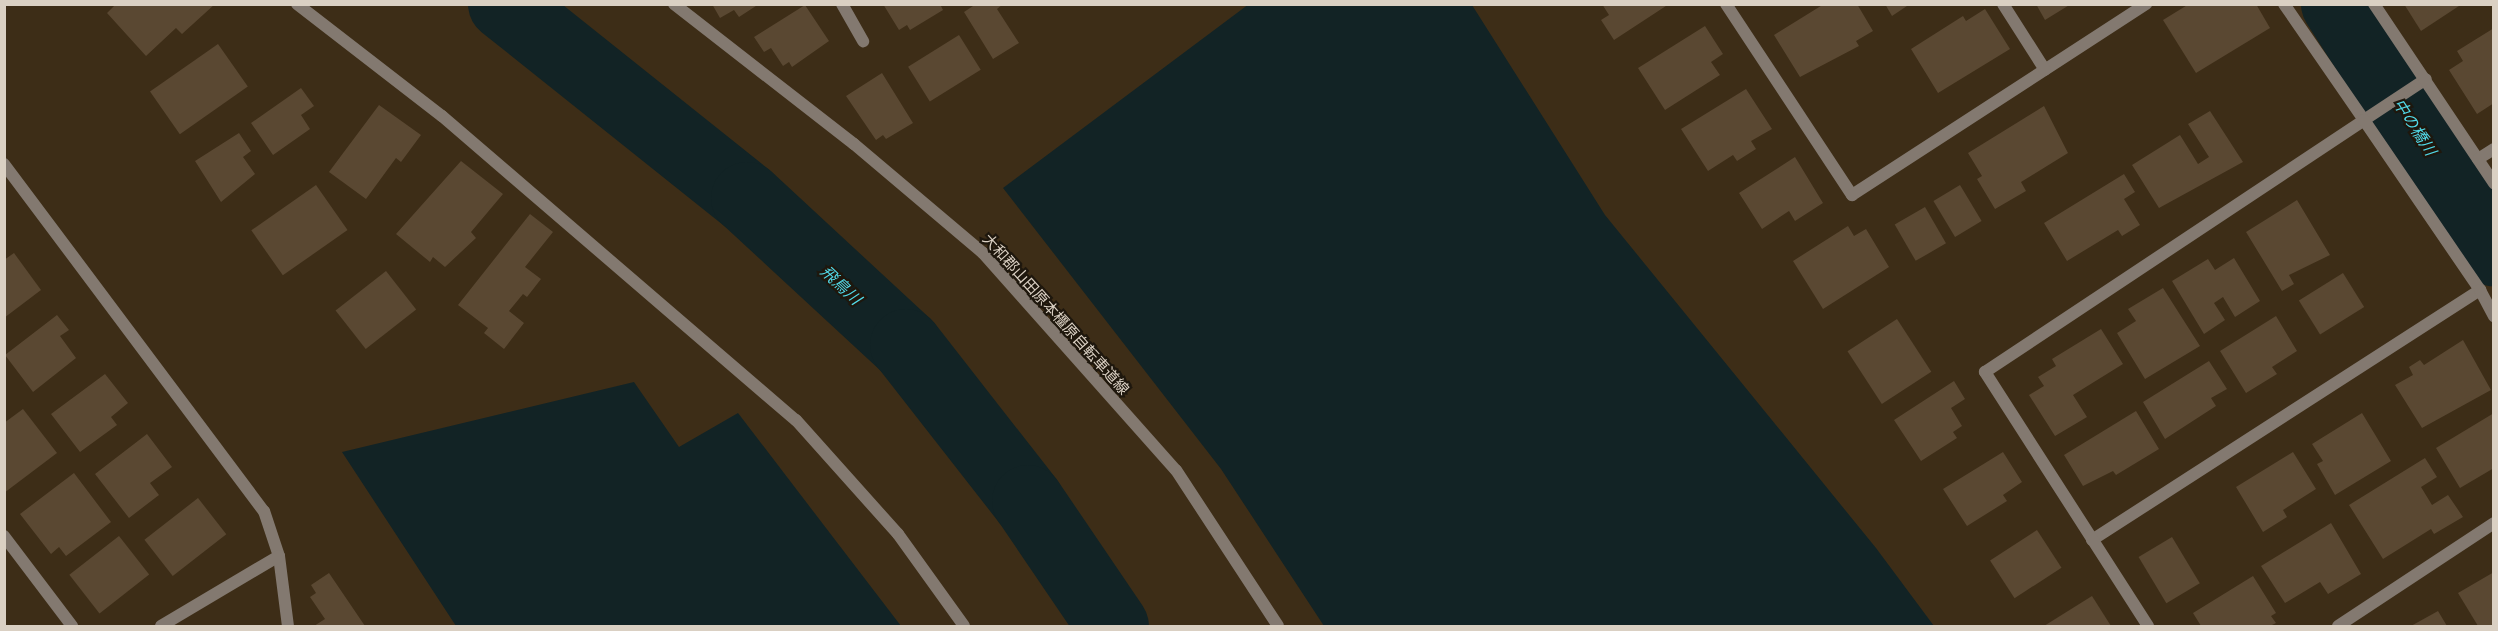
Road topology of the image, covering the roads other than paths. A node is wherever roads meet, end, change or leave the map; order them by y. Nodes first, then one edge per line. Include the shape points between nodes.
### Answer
1 (297, 4) edge
2 (675, 4) edge
3 (842, 4) edge
4 (1726, 4) edge
5 (2003, 4) edge
6 (2146, 4) edge
7 (2284, 4) edge
8 (2374, 4) edge
9 (863, 41) dead end
10 (2045, 70) junction
11 (2426, 79) junction
12 (2364, 120) junction
13 (2493, 149) edge
14 (2478, 159) junction
15 (4, 164) edge
16 (2493, 183) edge
17 (2480, 290) junction
18 (2493, 316) edge
19 (2493, 523) edge
20 (4, 536) edge
21 (2092, 540) junction
22 (279, 556) junction
23 (72, 627) edge
24 (161, 627) edge
25 (288, 627) edge
26 (964, 627) edge
27 (1278, 627) edge
28 (2148, 627) edge
29 (2338, 627) edge

1 - 26 street via 442,116 796,420 898,534
2 - 27 street, 大和郡山田原本橿原自転車道線 via 854,144 983,253 1176,470
3 - 9 street
4 - 10 street via 1852,195
5 - 10 street
6 - 10 street
7 - 12 street
8 - 11 street
11 - 12 street
11 - 14 street
12 - 17 street
12 - 21 street via 1985,372
13 - 14 street
14 - 16 street
15 - 22 street via 264,511
17 - 18 street
17 - 21 street
19 - 29 street
20 - 23 street
21 - 28 street
22 - 24 street
22 - 25 street

